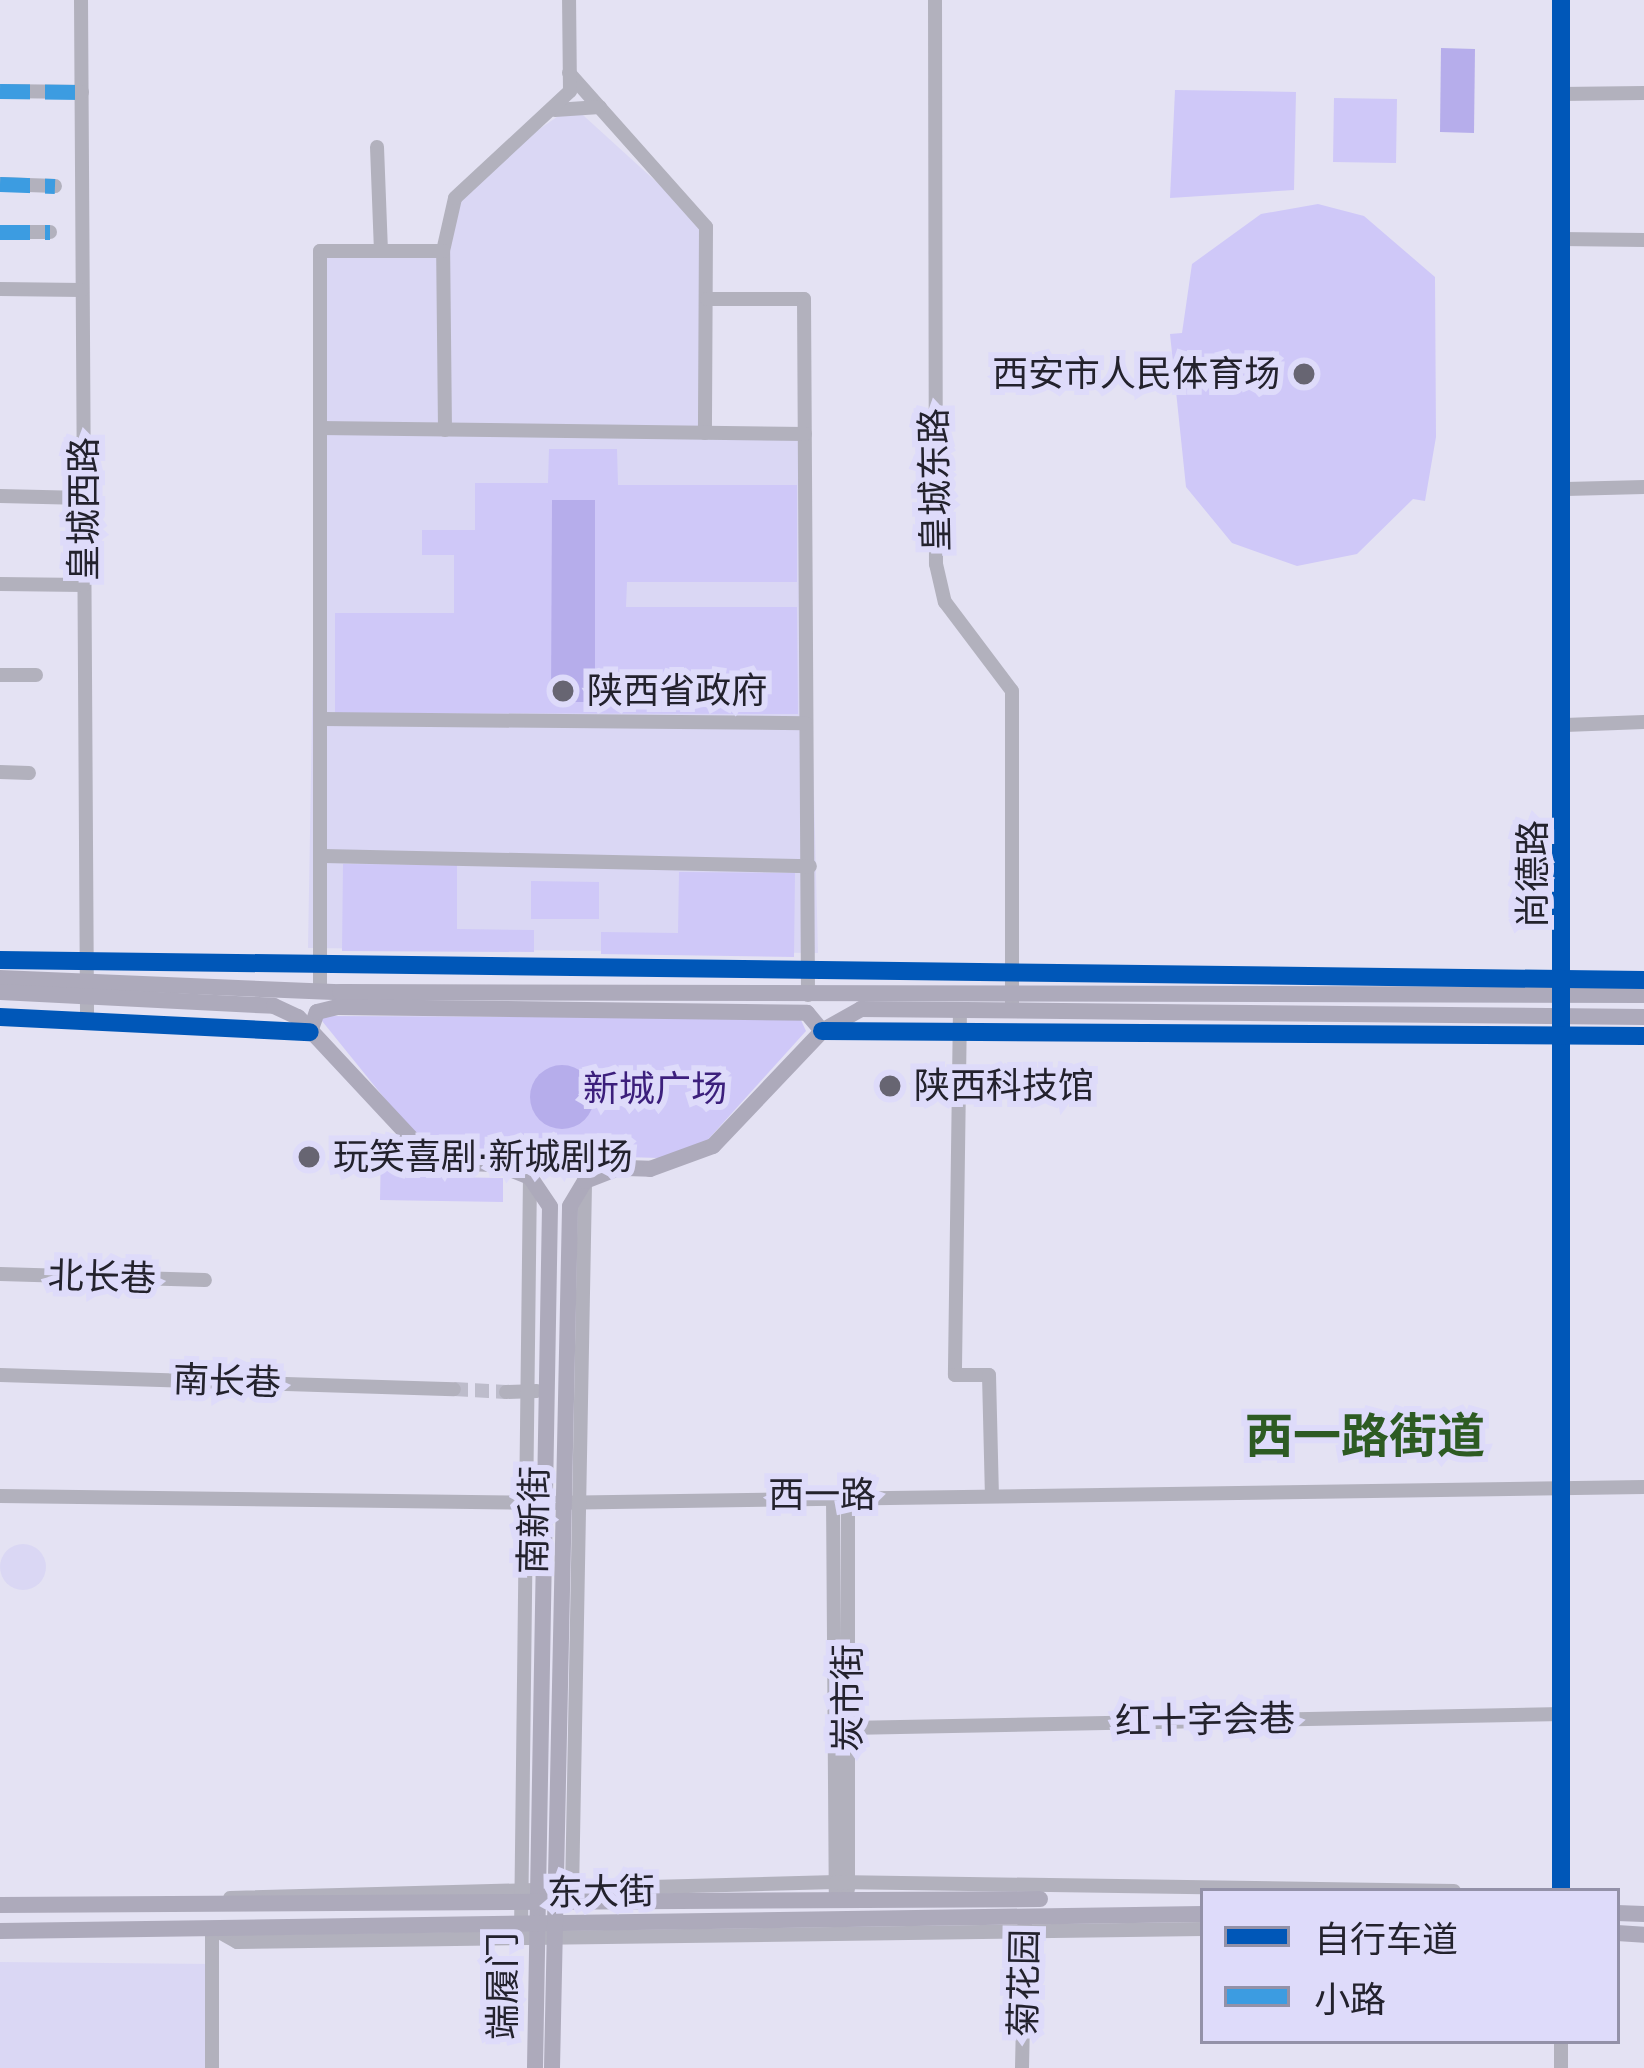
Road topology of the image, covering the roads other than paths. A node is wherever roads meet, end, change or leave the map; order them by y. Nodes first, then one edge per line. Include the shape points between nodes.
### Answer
1 (81, 0) edge
2 (569, 0) edge
3 (935, 0) edge
4 (1561, 0) edge
5 (569, 74) junction
6 (0, 91) edge
7 (82, 92) junction
8 (1644, 93) edge
9 (1560, 94) junction
10 (600, 107) junction
11 (555, 110) junction
12 (377, 147) dead end
13 (0, 184) edge
14 (55, 186) dead end
15 (0, 232) edge
16 (50, 232) dead end
17 (1561, 239) junction
18 (1644, 240) edge
19 (381, 251) junction
20 (443, 251) junction
21 (0, 289) edge
22 (82, 290) junction
23 (707, 299) junction
24 (320, 428) junction
25 (445, 430) junction
26 (705, 433) junction
27 (805, 434) junction
28 (1644, 487) edge
29 (1566, 489) junction
30 (0, 496) edge
31 (85, 498) junction
32 (0, 584) edge
33 (84, 585) junction
34 (0, 675) edge
35 (36, 675) dead end
36 (322, 719) junction
37 (1644, 722) edge
38 (805, 723) junction
39 (1565, 725) junction
40 (0, 772) edge
41 (29, 773) dead end
42 (323, 856) junction
43 (810, 866) junction
44 (0, 959) edge
45 (321, 966) junction
46 (808, 974) junction
47 (0, 978) edge
48 (88, 978) junction
49 (1012, 979) junction
50 (1644, 980) edge
51 (274, 985) junction
52 (1566, 986) junction
53 (320, 990) junction
54 (0, 992) edge
55 (1644, 995) edge
56 (339, 999) junction
57 (796, 1001) junction
58 (960, 1009) junction
59 (1012, 1009) junction
60 (1565, 1016) junction
61 (0, 1017) edge
62 (1644, 1017) edge
63 (87, 1018) junction
64 (822, 1031) junction
65 (310, 1032) junction
66 (959, 1033) junction
67 (1565, 1036) junction
68 (1644, 1036) edge
69 (504, 1166) junction
70 (620, 1168) junction
71 (530, 1177) junction
72 (0, 1274) edge
73 (205, 1280) dead end
74 (0, 1375) edge
75 (454, 1389) tunnel mouth
76 (529, 1391) junction
77 (549, 1391) junction
78 (506, 1392) tunnel mouth
79 (1564, 1487) junction
80 (1644, 1487) edge
81 (992, 1494) junction
82 (841, 1495) junction
83 (0, 1496) edge
84 (576, 1496) junction
85 (537, 1503) junction
86 (1563, 1714) junction
87 (848, 1728) junction
88 (1562, 1888) edge
89 (561, 1891) junction
90 (842, 1891) junction
91 (1200, 1891) edge
92 (526, 1898) junction
93 (1200, 1902) edge
94 (0, 1905) edge
95 (1025, 1912) junction
96 (1200, 1914) edge
97 (212, 1928) junction
98 (1200, 1929) edge
99 (528, 1930) junction
100 (564, 1930) junction
101 (0, 1931) edge
102 (212, 2068) edge
103 (535, 2068) edge
104 (552, 2068) edge
105 (1022, 2068) edge

1 - 7 street, 皇城西路
2 - 5 street
3 - 49 street, 皇城东路 via 936,564 945,602 1012,691
4 - 9 street, 尚德路
5 - 10 street
5 - 11 street
6 - 7 street
7 - 22 street, 皇城西路
8 - 9 street
9 - 17 street, 尚德路
10 - 11 street
10 - 23 street via 706,227
11 - 20 street via 462,182
12 - 19 street
13 - 14 street
15 - 16 street
17 - 18 street
17 - 29 street, 尚德路
19 - 20 street
19 - 24 street via 320,251
20 - 25 street
21 - 22 street
22 - 31 street, 皇城西路
23 - 26 street
23 - 27 street via 804,299
24 - 25 street
24 - 36 street
25 - 26 street
26 - 27 street
27 - 38 street
28 - 29 street
29 - 39 street, 尚德路
30 - 31 street
31 - 33 street, 皇城西路
32 - 33 street
33 - 48 street, 皇城西路
34 - 35 street
36 - 38 street
36 - 42 street
37 - 39 street
38 - 43 street
39 - 52 street, 尚德路
40 - 41 street
42 - 43 street
42 - 45 street
43 - 46 street
44 - 48 street
45 - 46 street
45 - 48 street
45 - 53 street
46 - 49 street
46 - 57 street
47 - 48 main road
48 - 51 main road
48 - 54 main road
48 - 63 street, 皇城西路
48 - 65 main road via 274,1006
49 - 52 main road
49 - 57 main road
49 - 59 street, 皇城东路
50 - 52 street
51 - 53 main road
51 - 56 main road
52 - 55 main road
52 - 60 street, 尚德路
53 - 56 main road
56 - 57 main road
56 - 65 main road via 316,1012
57 - 64 main road
58 - 59 main road
58 - 64 main road via 861,1009
58 - 66 street
59 - 60 main road
60 - 62 main road
60 - 67 street, 尚德路
61 - 63 street
63 - 65 street
64 - 66 street
64 - 70 main road via 713,1146 667,1167
65 - 69 main road via 421,1156
66 - 67 street
66 - 81 street via 955,1375 989,1375
67 - 68 street
67 - 79 street, 尚德路
69 - 70 main road
69 - 71 main road
70 - 84 main road, 南新街 via 586,1180 570,1206
71 - 76 street
71 - 77 main road, 南新街 via 550,1207
72 - 73 street, 北长巷
74 - 75 street, 南长巷
76 - 77 street
76 - 78 street
76 - 85 street
77 - 85 main road, 南新街
79 - 80 street, 西一路
79 - 81 street, 西一路
79 - 86 street, 尚德路
81 - 82 street, 西一路
82 - 84 street, 西一路
82 - 87 street, 炭市街
82 - 90 street, 炭市街
83 - 85 street, 西一路
84 - 85 street, 西一路
84 - 89 main road, 南新街
85 - 89 main road, 南新街
85 - 92 street
86 - 87 street, 红十字会巷
86 - 88 street, 尚德路
87 - 90 street, 炭市街
89 - 90 main road, 东大街
89 - 92 main road, 东大街
89 - 100 main road, 端履门
90 - 91 street
90 - 95 main road, 东大街
92 - 94 main road, 东大街
92 - 99 main road, 端履门
93 - 95 main road, 东大街
95 - 96 main road, 东大街
95 - 98 street
95 - 100 main road, 东大街
95 - 105 street, 菊花园
97 - 99 main road, 东大街
97 - 101 main road, 东大街
97 - 102 street
99 - 100 main road, 东大街
99 - 103 main road, 端履门
100 - 104 main road, 端履门

